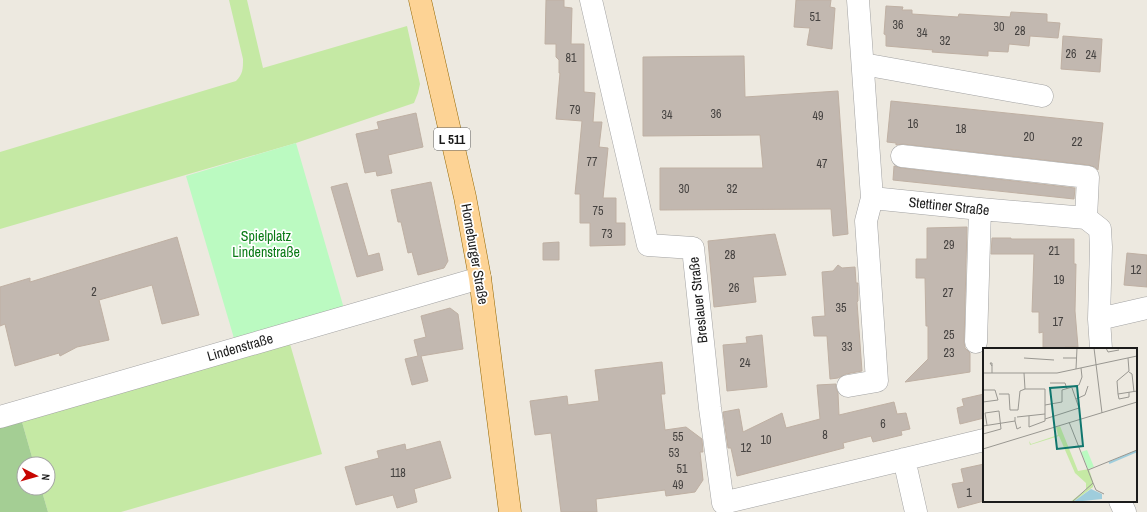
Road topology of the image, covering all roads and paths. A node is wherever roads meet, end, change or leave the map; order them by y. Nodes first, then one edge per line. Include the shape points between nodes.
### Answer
1 (420, 0) edge
2 (591, 0) edge
3 (858, 0) edge
4 (863, 64) junction
5 (1042, 96) dead end
6 (902, 156) dead end
7 (872, 198) junction
8 (980, 209) junction
9 (1086, 218) junction
10 (480, 278) junction
11 (1147, 308) edge
12 (1099, 320) junction
13 (976, 342) dead end
14 (1102, 348) edge
15 (848, 386) dead end
16 (0, 416) edge
17 (983, 440) edge
18 (904, 459) junction
19 (1120, 502) edge
20 (723, 507) edge
21 (510, 512) edge
22 (916, 512) edge
23 (1125, 512) edge

1 - 10 main road, Horneburger Straße / L 511 via 465,197
2 - 20 street, Breslauer Straße via 648,245 693,248
3 - 4 street
4 - 5 street
4 - 7 street
6 - 9 street via 1088,177
7 - 8 street, Stettiner Straße
7 - 15 street via 866,221 877,381
8 - 9 street, Stettiner Straße
8 - 13 street
9 - 12 street via 1100,229
10 - 16 street, Lindenstraße
10 - 21 main road, Horneburger Straße / L 511
11 - 12 street
12 - 14 street
17 - 18 street, Breslauer Straße
18 - 20 street, Breslauer Straße
18 - 22 street
19 - 23 street

